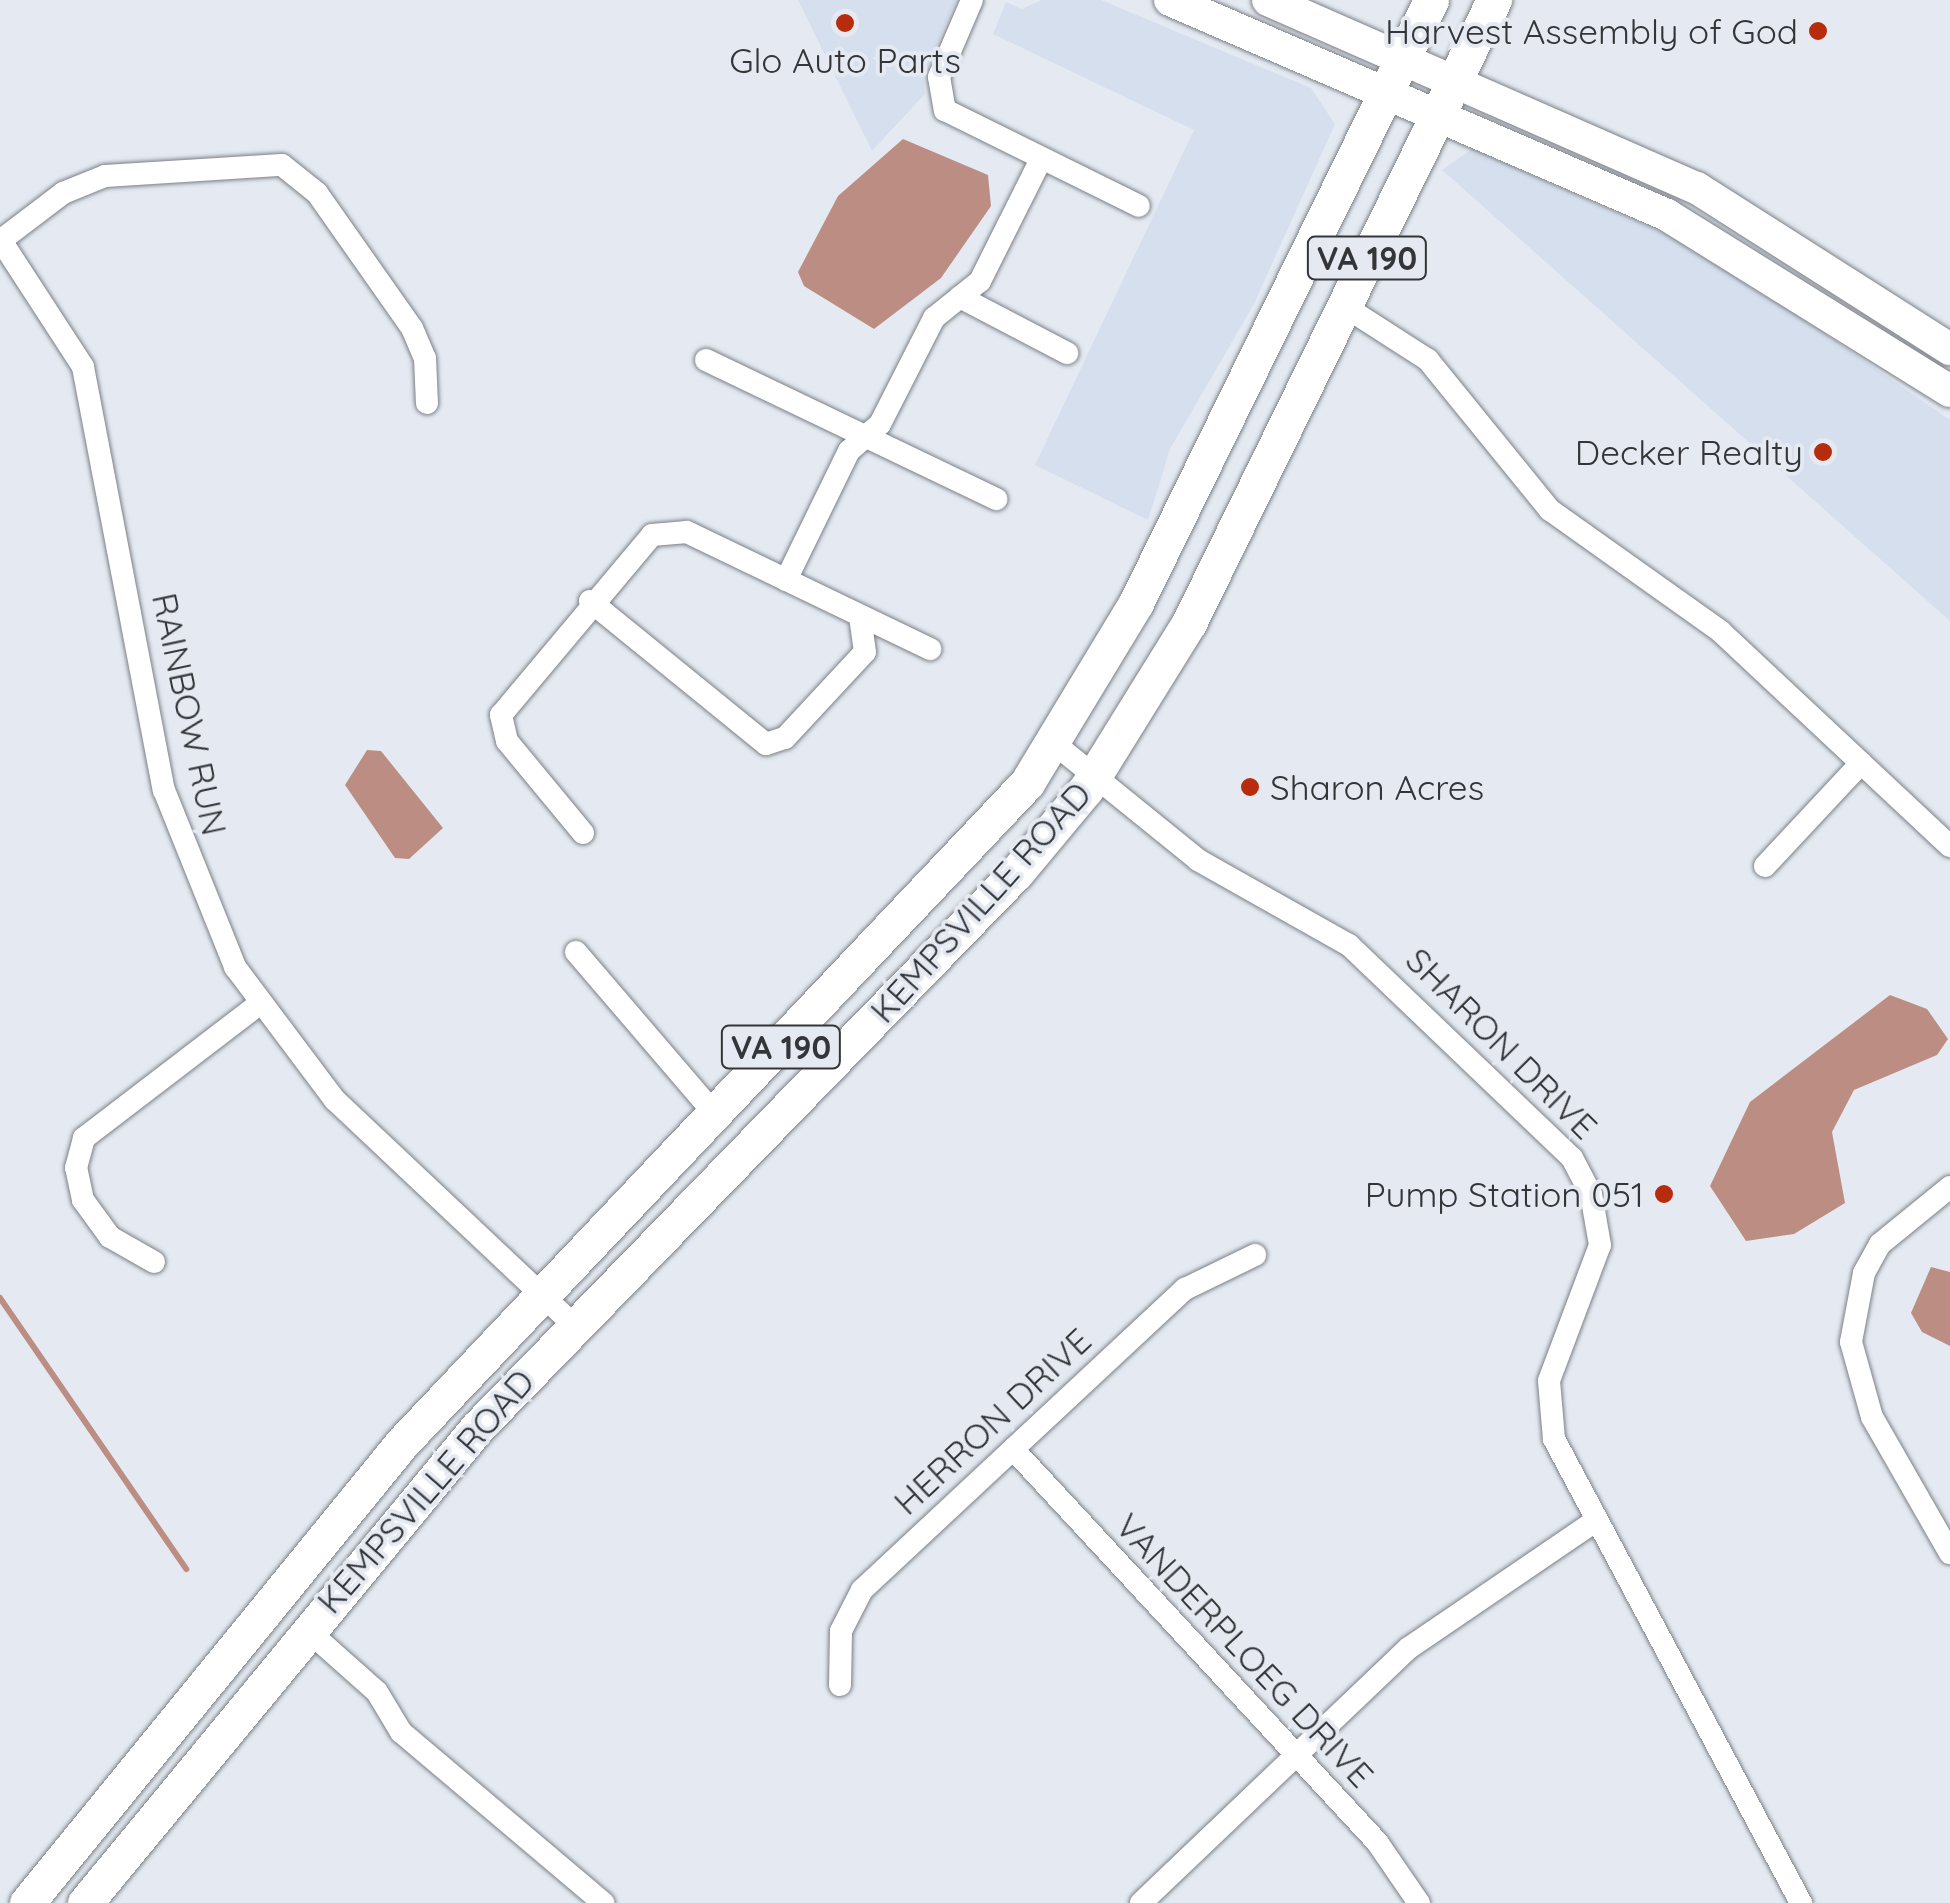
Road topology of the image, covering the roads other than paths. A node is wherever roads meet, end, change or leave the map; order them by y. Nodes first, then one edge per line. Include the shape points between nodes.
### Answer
1 (972, 0) edge
2 (1170, 0) edge
3 (1268, 0) edge
4 (1431, 0) edge
5 (1494, 0) edge
6 (1404, 54) junction
7 (1456, 76) junction
8 (1387, 91) junction
9 (1439, 113) junction
10 (1040, 161) junction
11 (1139, 206) dead end
12 (0, 240) edge
13 (960, 297) junction
14 (1344, 306) junction
15 (1950, 349) edge
16 (1067, 353) dead end
17 (706, 360) dead end
18 (1950, 391) edge
19 (427, 403) dead end
20 (866, 436) junction
21 (996, 498) dead end
22 (786, 580) junction
23 (590, 601) junction
24 (860, 616) junction
25 (930, 649) dead end
26 (1055, 744) junction
27 (1861, 762) junction
28 (1095, 776) junction
29 (583, 833) dead end
30 (1950, 846) edge
31 (1765, 866) dead end
32 (576, 952) dead end
33 (258, 1005) junction
34 (715, 1114) junction
35 (1950, 1187) edge
36 (1255, 1255) dead end
37 (154, 1262) dead end
38 (540, 1293) junction
39 (574, 1325) junction
40 (1013, 1450) junction
41 (1594, 1522) junction
42 (1950, 1553) edge
43 (305, 1628) junction
44 (840, 1685) dead end
45 (1296, 1754) junction
46 (27, 1903) edge
47 (85, 1903) edge
48 (603, 1903) edge
49 (1141, 1903) edge
50 (1419, 1903) edge
51 (1801, 1903) edge

1 - 10 street via 938,77 942,104
2 - 8 main road
3 - 6 main road
4 - 6 main road, KEMPSVILLE ROAD / VA 190
5 - 7 main road, KEMPSVILLE ROAD / VA 190
6 - 7 main road
6 - 8 main road, KEMPSVILLE ROAD / VA 190
7 - 9 main road, KEMPSVILLE ROAD / VA 190
7 - 15 main road via 1697,188
8 - 9 main road
8 - 26 main road, KEMPSVILLE ROAD / VA 190 via 1136,603
9 - 14 main road, KEMPSVILLE ROAD / VA 190
9 - 18 main road via 1668,214
10 - 11 street
10 - 13 street via 980,281
12 - 19 street via 62,193 105,176 282,165 316,193 412,328 425,358
12 - 33 street, RAINBOW RUN via 83,367 164,790 202,903
13 - 16 street
13 - 20 street via 934,318
14 - 27 street via 1428,360 1550,510 1720,631
14 - 28 main road, KEMPSVILLE ROAD / VA 190 via 1189,623
17 - 20 street
20 - 21 street
20 - 22 street via 849,451
22 - 23 street via 671,530 643,542
22 - 24 street
23 - 24 street via 766,744 785,738 865,652
23 - 29 street via 500,715 507,741
24 - 25 street
26 - 28 street, SHARON DRIVE
26 - 34 main road, KEMPSVILLE ROAD / VA 190 via 970,851
27 - 30 street
27 - 31 street
28 - 39 main road, KEMPSVILLE ROAD / VA 190 via 1016,873
28 - 41 street, SHARON DRIVE via 1198,860 1350,944 1572,1158 1591,1194 1600,1245 1555,1357 1547,1413
32 - 34 street
33 - 37 street via 84,1138 76,1168 83,1200 110,1236
33 - 38 street, RAINBOW RUN via 335,1100
34 - 38 main road, KEMPSVILLE ROAD / VA 190
35 - 42 street via 1880,1244 1864,1272 1851,1342 1872,1417
36 - 40 street, HERRON DRIVE via 1184,1289
38 - 39 street, RAINBOW RUN
38 - 46 main road, KEMPSVILLE ROAD / VA 190 via 291,1571
39 - 43 main road, KEMPSVILLE ROAD / VA 190
40 - 44 street, HERRON DRIVE via 862,1590 842,1630
40 - 45 street, VANDERPLOEG DRIVE
41 - 45 street via 1454,1612
41 - 51 street, SHARON DRIVE
43 - 47 main road, KEMPSVILLE ROAD / VA 190
43 - 48 street via 377,1692 401,1732
45 - 49 street
45 - 50 street, VANDERPLOEG DRIVE

